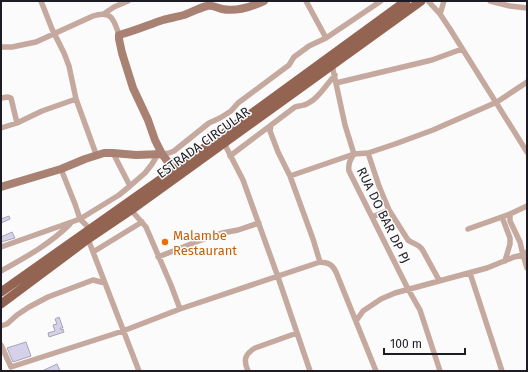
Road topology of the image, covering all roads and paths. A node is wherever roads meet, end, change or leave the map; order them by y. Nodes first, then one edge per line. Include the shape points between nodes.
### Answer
1 (41, 1) edge
2 (128, 1) edge
3 (264, 1) edge
4 (306, 1) edge
5 (381, 1) edge
6 (406, 1) edge
7 (421, 1) edge
8 (428, 1) edge
9 (444, 1) edge
10 (490, 1) edge
11 (527, 8) edge
12 (105, 13) junction
13 (440, 14) junction
14 (55, 34) junction
15 (119, 35) junction
16 (326, 38) junction
17 (1, 47) edge
18 (462, 49) junction
19 (332, 65) junction
20 (335, 75) junction
21 (527, 82) edge
22 (336, 83) junction
23 (1, 98) edge
24 (76, 99) junction
25 (496, 102) junction
26 (17, 123) junction
27 (1, 128) edge
28 (267, 131) junction
29 (224, 143) junction
30 (527, 152) edge
31 (113, 153) junction
32 (368, 153) junction
33 (96, 154) junction
34 (160, 154) junction
35 (354, 154) junction
36 (230, 156) junction
37 (61, 169) junction
38 (174, 170) junction
39 (290, 176) junction
40 (1, 186) edge
41 (130, 186) junction
42 (527, 206) edge
43 (131, 210) junction
44 (390, 210) junction
45 (510, 214) junction
46 (372, 217) junction
47 (502, 217) junction
48 (80, 219) junction
49 (72, 222) junction
50 (142, 222) junction
51 (259, 223) junction
52 (90, 229) junction
53 (468, 229) dead end
54 (88, 239) junction
55 (1, 247) edge
56 (93, 252) junction
57 (525, 254) edge
58 (158, 257) junction
59 (505, 261) junction
60 (320, 262) junction
61 (99, 268) junction
62 (527, 268) edge
63 (1, 271) edge
64 (470, 273) junction
65 (278, 277) junction
66 (93, 280) junction
67 (439, 280) junction
68 (105, 283) junction
69 (408, 289) junction
70 (1, 292) edge
71 (1, 304) edge
72 (180, 309) junction
73 (352, 311) junction
74 (363, 311) junction
75 (356, 321) junction
76 (1, 326) edge
77 (123, 330) junction
78 (297, 332) junction
79 (1, 346) edge
80 (13, 369) edge
81 (139, 371) edge
82 (248, 371) edge
83 (310, 371) edge
84 (376, 371) edge
85 (440, 371) edge
86 (502, 371) edge

1 - 14 street
2 - 12 street
3 - 15 street via 237,9 209,6
4 - 16 street
5 - 16 street
6 - 38 main road, ESTRADA CIRCULAR
7 - 19 main road, ESTRADA CIRCULAR
8 - 13 street
9 - 13 street
10 - 11 street
12 - 14 street
12 - 15 street via 116,24
13 - 18 street
14 - 17 street via 36,42
14 - 24 street via 66,60
15 - 34 street via 133,88
16 - 34 street via 298,54 289,65 231,111 209,123 174,151
18 - 22 street via 432,60
18 - 25 street
19 - 20 street, RUA DO BAR DP PJ
19 - 29 main road, ESTRADA CIRCULAR
20 - 22 street, RUA DO BAR DP PJ
20 - 28 street via 316,97 304,105 295,107
21 - 25 street
22 - 35 street, RUA DO BAR DP PJ
23 - 26 street via 11,98
24 - 26 street
24 - 33 street
25 - 30 street
25 - 32 street via 433,130
26 - 27 street
28 - 36 street
28 - 39 street
29 - 36 street
29 - 43 main road, ESTRADA CIRCULAR
31 - 33 street
31 - 34 street
31 - 41 street
32 - 35 street
32 - 44 street
33 - 37 street
34 - 38 street
34 - 41 street via 146,173
35 - 39 street
35 - 46 street, RUA DO BAR DP PJ via 348,166 349,171
36 - 51 street via 243,180
37 - 40 street
37 - 48 street
38 - 52 main road, ESTRADA CIRCULAR
39 - 60 street
41 - 48 street
42 - 45 street
43 - 50 street
43 - 54 main road, ESTRADA CIRCULAR
44 - 46 street
44 - 67 street via 408,240 422,249
45 - 47 street
45 - 57 street via 510,221
46 - 69 street, RUA DO BAR DP PJ
47 - 53 street
47 - 59 street via 510,238
48 - 49 street
48 - 52 street
49 - 55 street
49 - 63 street via 49,242
50 - 56 street
50 - 58 street
51 - 58 street via 222,233
51 - 65 street
52 - 70 main road, ESTRADA CIRCULAR
54 - 56 street
54 - 71 main road, ESTRADA CIRCULAR
56 - 61 street
57 - 59 street
57 - 62 street
58 - 72 street
59 - 64 street
60 - 65 street
60 - 73 street via 332,265
61 - 66 street
61 - 68 street
64 - 67 street
64 - 86 street
65 - 72 street
65 - 78 street
66 - 68 street
66 - 76 street via 40,300
67 - 69 street
68 - 77 street
69 - 74 street via 382,299
69 - 85 street, RUA DO BAR DP PJ via 420,310
72 - 77 street
73 - 74 street
73 - 75 street
74 - 75 street
75 - 84 street
77 - 80 street
77 - 81 street
78 - 82 street via 249,352 246,359
78 - 83 street
79 - 80 street

